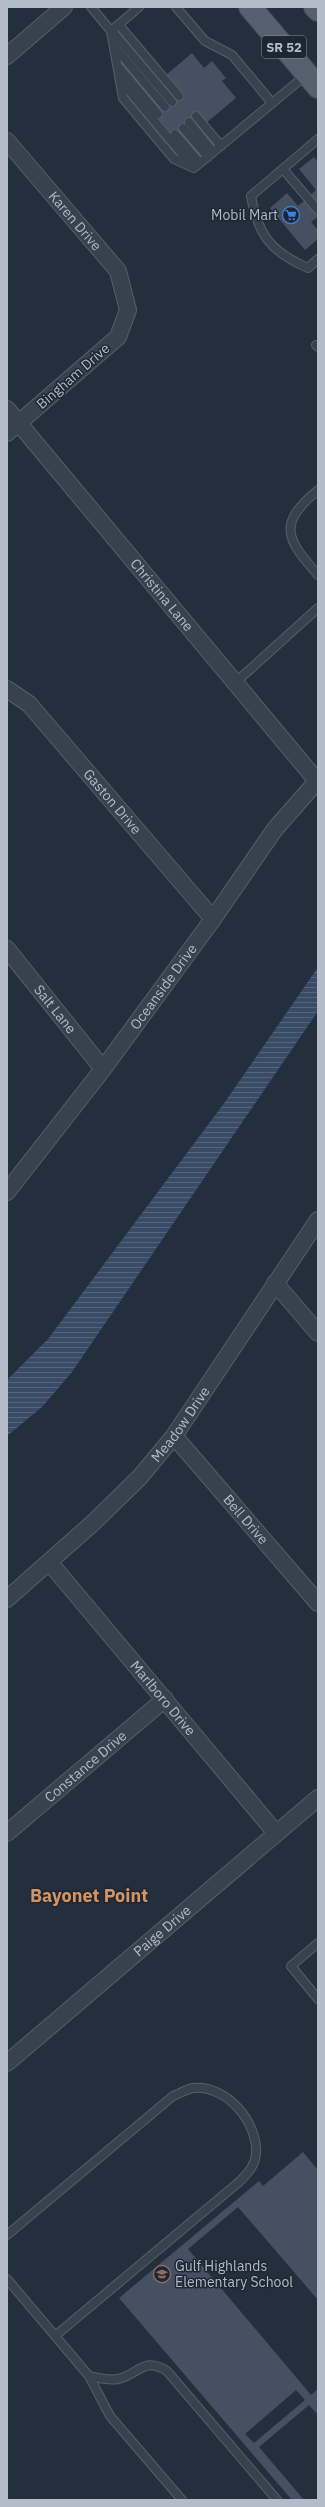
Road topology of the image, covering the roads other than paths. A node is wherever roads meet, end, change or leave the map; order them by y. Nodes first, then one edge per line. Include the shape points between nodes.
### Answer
1 (64, 7) edge
2 (91, 7) edge
3 (139, 7) edge
4 (176, 7) edge
5 (250, 7) edge
6 (315, 7) edge
7 (318, 10) edge
8 (119, 25) junction
9 (111, 31) junction
10 (114, 46) junction
11 (7, 56) edge
12 (117, 65) junction
13 (313, 80) edge
14 (179, 96) dead end
15 (272, 103) junction
16 (158, 114) dead end
17 (196, 116) dead end
18 (186, 125) dead end
19 (175, 134) dead end
20 (7, 141) edge
21 (317, 143) edge
22 (221, 146) junction
23 (210, 155) junction
24 (197, 166) junction
25 (284, 169) junction
26 (318, 210) edge
27 (318, 259) edge
28 (128, 310) joint
29 (7, 409) edge
30 (13, 428) edge
31 (318, 490) edge
32 (318, 575) edge
33 (318, 608) edge
34 (236, 682) junction
35 (7, 689) edge
36 (318, 781) edge
37 (213, 920) junction
38 (7, 949) edge
39 (103, 1069) junction
40 (7, 1192) edge
41 (318, 1220) edge
42 (275, 1284) junction
43 (318, 1333) edge
44 (174, 1436) junction
45 (50, 1563) junction
46 (7, 1599) edge
47 (318, 1603) edge
48 (164, 1699) junction
49 (318, 1798) edge
50 (276, 1832) junction
51 (7, 1833) edge
52 (318, 1943) edge
53 (318, 1999) edge
54 (7, 2063) edge
55 (7, 2235) edge
56 (7, 2279) edge
57 (55, 2336) junction
58 (89, 2376) junction
59 (182, 2500) edge
60 (277, 2500) edge

1 - 11 street
2 - 9 lane
3 - 8 lane
4 - 15 lane via 205,41 232,55
5 - 13 main road, SR 52
6 - 7 main road
8 - 9 lane
8 - 14 lane
9 - 10 lane
9 - 10 lane via 168,105
10 - 12 lane
12 - 16 lane
12 - 24 lane via 123,98 174,159
13 - 15 lane
15 - 22 lane
17 - 22 lane
18 - 23 lane
19 - 24 lane
20 - 28 street, Karen Drive via 118,271
21 - 25 lane
22 - 23 lane
23 - 24 lane
25 - 26 lane
25 - 27 lane via 251,196 256,219 268,242 288,259 308,268
28 - 30 street, Bingham Drive via 118,337
29 - 30 street, Christina Lane
30 - 34 street, Christina Lane
31 - 32 lane via 302,503 292,519 290,528 293,543
33 - 34 lane
34 - 36 street, Christina Lane
35 - 37 street, Gaston Drive via 30,704
36 - 37 street, Oceanside Drive via 275,829
37 - 39 street, Oceanside Drive
38 - 39 street, Salt Lane
39 - 40 street, Oceanside Drive
41 - 42 street, Meadow Drive
42 - 43 street
42 - 44 street, Meadow Drive
44 - 45 street, Meadow Drive via 140,1477
44 - 47 street, Bell Drive
45 - 46 street, Meadow Drive
45 - 48 street, Marlboro Drive
48 - 50 street, Marlboro Drive
48 - 51 street, Constance Drive
49 - 50 street, Paige Drive
50 - 54 street, Paige Drive
52 - 53 lane via 291,1966
55 - 57 lane via 173,2096 193,2088 212,2090 228,2099 243,2114 254,2132 256,2154 252,2168 239,2182
56 - 57 lane
57 - 58 lane
58 - 59 lane via 110,2416
58 - 60 lane via 117,2379 145,2366 156,2364 167,2371

